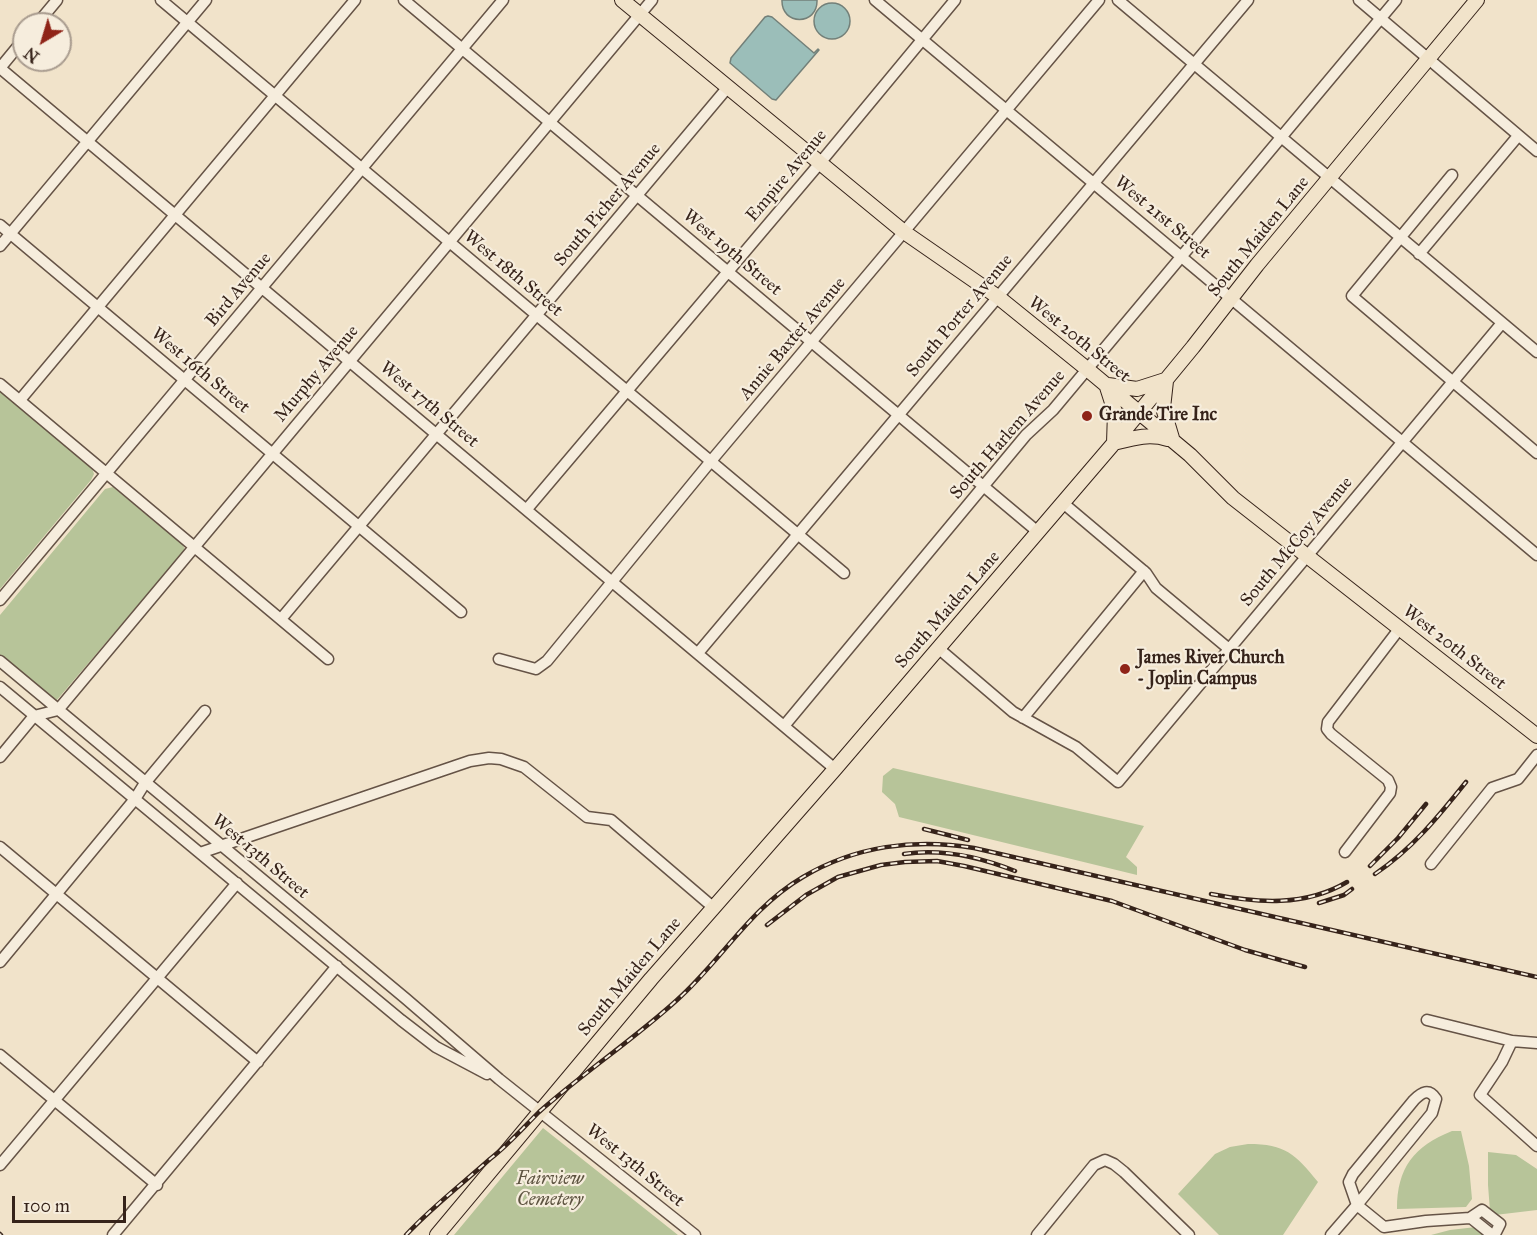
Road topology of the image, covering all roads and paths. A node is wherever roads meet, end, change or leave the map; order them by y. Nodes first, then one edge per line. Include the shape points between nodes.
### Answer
1 (57, 0) edge
2 (161, 0) edge
3 (206, 0) edge
4 (355, 0) edge
5 (404, 0) edge
6 (503, 0) edge
7 (622, 0) edge
8 (652, 0) edge
9 (875, 0) edge
10 (955, 0) edge
11 (1099, 0) edge
12 (1118, 0) edge
13 (1248, 0) edge
14 (1359, 0) edge
15 (1396, 0) edge
16 (1477, 0) edge
17 (47, 12) edge
18 (640, 15) junction
19 (1381, 18) junction
20 (188, 22) junction
21 (922, 39) junction
22 (462, 49) junction
23 (12, 54) edge
24 (1428, 58) junction
25 (1194, 64) junction
26 (0, 68) edge
27 (728, 87) junction
28 (275, 95) junction
29 (1007, 110) junction
30 (549, 122) junction
31 (1281, 136) junction
32 (1518, 136) junction
33 (88, 141) junction
34 (1537, 152) edge
35 (820, 163) junction
36 (362, 168) junction
37 (1452, 175) dead end
38 (1330, 177) junction
39 (1094, 183) junction
40 (638, 195) junction
41 (175, 214) junction
42 (0, 225) edge
43 (904, 232) junction
44 (11, 233) junction
45 (1400, 238) junction
46 (449, 241) junction
47 (0, 246) edge
48 (1419, 254) junction
49 (1181, 256) junction
50 (727, 271) junction
51 (262, 287) junction
52 (998, 297) junction
53 (1232, 299) junction
54 (98, 306) junction
55 (537, 315) junction
56 (1502, 323) junction
57 (812, 342) junction
58 (1537, 352) edge
59 (350, 360) junction
60 (1087, 369) junction
61 (185, 380) junction
62 (1166, 380) junction
63 (1453, 382) junction
64 (0, 384) edge
65 (1106, 385) junction
66 (627, 390) junction
67 (20, 400) junction
68 (1139, 413) junction
69 (899, 415) junction
70 (437, 434) junction
71 (1173, 440) junction
72 (1403, 442) junction
73 (1114, 443) junction
74 (1537, 453) edge
75 (272, 454) junction
76 (711, 461) junction
77 (107, 474) junction
78 (985, 486) junction
79 (1063, 503) junction
80 (527, 509) junction
81 (359, 526) junction
82 (1038, 532) junction
83 (798, 534) junction
84 (194, 546) junction
85 (1307, 555) junction
86 (1537, 555) edge
87 (1144, 571) junction
88 (844, 573) dead end
89 (612, 581) junction
90 (0, 600) edge
91 (461, 612) dead end
92 (281, 619) junction
93 (1400, 628) junction
94 (938, 648) junction
95 (1229, 650) junction
96 (698, 653) junction
97 (328, 659) dead end
98 (499, 659) dead end
99 (1, 665) edge
100 (0, 687) edge
101 (58, 710) junction
102 (205, 711) dead end
103 (34, 716) junction
104 (1023, 718) junction
105 (784, 726) junction
106 (1537, 736) edge
107 (100, 746) junction
108 (1537, 755) edge
109 (0, 757) edge
110 (87, 759) junction
111 (835, 769) junction
112 (145, 783) junction
113 (135, 799) junction
114 (197, 826) junction
115 (185, 841) junction
116 (220, 845) junction
117 (0, 847) edge
118 (1345, 852) dead end
119 (200, 853) junction
120 (241, 863) junction
121 (1431, 864) dead end
122 (233, 880) junction
123 (279, 893) junction
124 (57, 894) junction
125 (266, 908) junction
126 (714, 908) junction
127 (299, 911) junction
128 (286, 925) junction
129 (337, 942) junction
130 (324, 956) junction
131 (358, 960) junction
132 (0, 962) edge
133 (337, 966) junction
134 (346, 974) junction
135 (157, 978) junction
136 (1427, 1020) dead end
137 (1512, 1041) junction
138 (1537, 1043) edge
139 (0, 1054) edge
140 (258, 1062) junction
141 (499, 1079) junction
142 (55, 1100) junction
143 (540, 1111) junction
144 (1537, 1146) edge
145 (0, 1165) edge
146 (156, 1185) junction
147 (1357, 1204) junction
148 (1471, 1218) dead end
149 (113, 1235) edge
150 (437, 1235) edge
151 (694, 1235) edge
152 (1036, 1235) edge
153 (1189, 1235) edge
154 (1331, 1235) edge

1 - 17 street
2 - 20 street, West 18th Street
3 - 20 street
4 - 28 street
5 - 22 street, West 19th Street
6 - 22 street, Bird Avenue
7 - 18 main road, West 20th Street
8 - 18 street, Murphy Avenue
9 - 21 street, West 21st Street
10 - 21 street, Empire Avenue
11 - 29 street, Annie Baxter Avenue
12 - 25 street
13 - 25 street, South Porter Avenue
14 - 19 street
15 - 19 street, South Harlem Avenue
16 - 24 main road, South Maiden Lane
18 - 27 main road, West 20th Street
18 - 30 street, Murphy Avenue
19 - 24 street
19 - 31 street, South Harlem Avenue
20 - 28 street, West 18th Street
20 - 33 street
21 - 29 street, West 21st Street
21 - 35 street, Empire Avenue
22 - 30 street, West 19th Street
22 - 36 street, Bird Avenue
23 - 26 street
24 - 32 street
24 - 38 main road, South Maiden Lane
25 - 31 street
25 - 39 street, South Porter Avenue
26 - 33 street, West 17th Street
27 - 35 main road, West 20th Street
27 - 40 street, South Picher Avenue
28 - 36 street, West 18th Street
28 - 41 street
29 - 39 street, West 21st Street
29 - 43 street, Annie Baxter Avenue
30 - 40 street, West 19th Street
30 - 46 street, Murphy Avenue
31 - 38 street
31 - 49 street, South Harlem Avenue
32 - 34 street
32 - 48 street
33 - 41 street, West 17th Street
33 - 44 street
35 - 43 main road, West 20th Street
35 - 50 street, Empire Avenue
36 - 46 street, West 18th Street
36 - 51 street, Bird Avenue
37 - 45 street
38 - 45 street
38 - 53 main road, South Maiden Lane
39 - 49 street, West 21st Street
39 - 52 street, South Porter Avenue
40 - 50 street, West 19th Street
40 - 55 street, South Picher Avenue
41 - 51 street, West 17th Street
41 - 54 street
42 - 44 street, West 16th Street
43 - 52 main road, West 20th Street
43 - 57 street, Annie Baxter Avenue
44 - 47 street
44 - 54 street, West 16th Street
45 - 48 street
45 - 63 street via 1352,296
46 - 55 street, West 18th Street
46 - 59 street, Murphy Avenue
48 - 56 street
49 - 53 street, West 21st Street
49 - 60 street, South Harlem Avenue
50 - 57 street, West 19th Street
50 - 66 street, Empire Avenue
51 - 59 street, West 17th Street
51 - 61 street, Bird Avenue
52 - 60 main road, West 20th Street
52 - 69 street, South Porter Avenue
53 - 62 main road, South Maiden Lane
53 - 72 street, West 21st Street
54 - 61 street, West 16th Street
54 - 67 street
55 - 66 street, West 18th Street
55 - 70 street, South Picher Avenue
56 - 58 street
56 - 63 street, South McCoy Avenue
57 - 69 street, West 19th Street
57 - 76 street, Annie Baxter Avenue
59 - 70 street, West 17th Street
59 - 75 street, Murphy Avenue
60 - 65 main road, West 20th Street
60 - 78 street, South Harlem Avenue
61 - 75 street, West 16th Street
61 - 77 street, Bird Avenue
62 - 65 main road via 1137,389
62 - 68 main road, South Maiden Lane
62 - 71 main road via 1163,408
63 - 72 street, South McCoy Avenue
63 - 74 street
64 - 67 street
65 - 68 main road, West 20th Street
65 - 73 main road via 1115,412
66 - 76 street, West 18th Street
66 - 80 street, Empire Avenue
67 - 77 street
68 - 71 main road, West 20th Street
68 - 73 main road, South Maiden Lane
69 - 78 street, West 19th Street
69 - 83 street, South Porter Avenue
70 - 80 street, West 17th Street
70 - 81 street, South Picher Avenue
71 - 73 main road via 1148,435
71 - 85 main road, West 20th Street via 1233,498
72 - 85 street, South McCoy Avenue
72 - 86 street, West 21st Street
73 - 79 main road, South Maiden Lane
75 - 81 street, West 16th Street
75 - 84 street, Murphy Avenue
76 - 83 street, West 18th Street
76 - 89 street, Annie Baxter Avenue
77 - 84 street
77 - 90 street, Bird Avenue
78 - 82 street, West 19th Street
78 - 105 street, South Harlem Avenue
79 - 82 main road, South Maiden Lane
79 - 87 street
80 - 89 street, West 17th Street
81 - 91 street, West 16th Street
81 - 92 street, South Picher Avenue
82 - 94 main road, South Maiden Lane
83 - 88 street, West 18th Street
83 - 96 street, South Porter Avenue
84 - 92 street
84 - 101 street, Murphy Avenue
85 - 93 main road, West 20th Street
85 - 95 street, South McCoy Avenue
87 - 95 street via 1156,588
87 - 104 street
89 - 96 street, West 17th Street
89 - 98 street, Annie Baxter Avenue via 541,667 529,668
92 - 97 street
93 - 106 main road, West 20th Street
93 - 118 street via 1328,722 1331,734 1388,780 1391,787
94 - 104 street
94 - 111 main road, South Maiden Lane
95 - 104 street, South McCoy Avenue via 1118,782 1076,747
96 - 105 street, West 17th Street
99 - 101 street, West 13th Street
100 - 103 street, West 13th Street
101 - 103 street
101 - 107 street, West 13th Street
102 - 112 street
103 - 109 street
103 - 110 street, West 13th Street
105 - 111 street, West 17th Street
107 - 110 street
107 - 112 street, West 13th Street
108 - 121 street via 1518,778 1492,788
110 - 113 street, West 13th Street
111 - 126 main road, South Maiden Lane
112 - 113 street
112 - 114 street, West 13th Street
113 - 115 street, West 13th Street
113 - 124 street
114 - 115 street
114 - 116 street, West 13th Street
115 - 119 street, West 13th Street
116 - 119 street
116 - 120 street, West 13th Street
116 - 126 street via 489,758 524,766 587,817 611,820
117 - 124 street
119 - 122 street, West 13th Street
120 - 122 street
120 - 123 street, West 13th Street
122 - 125 street, West 13th Street
122 - 135 street
123 - 125 street
123 - 127 street, West 13th Street
124 - 132 street
124 - 135 street
125 - 128 street, West 13th Street
126 - 143 main road, South Maiden Lane
127 - 128 street
127 - 129 street, West 13th Street
128 - 130 street, West 13th Street
129 - 130 street
129 - 131 street, West 13th Street
130 - 133 street, West 13th Street
131 - 134 street
131 - 141 street, West 13th Street
133 - 134 street, West 13th Street
133 - 140 street
134 - 141 street, West 13th Street via 436,1047
135 - 140 street
135 - 142 street
136 - 137 street
137 - 138 street
137 - 144 street via 1480,1095
139 - 142 street
140 - 146 street
141 - 143 street, West 13th Street
142 - 145 street
142 - 146 street
143 - 150 main road, South Maiden Lane
143 - 151 street, West 13th Street
146 - 149 street
147 - 147 street via 1349,1182 1353,1174 1414,1100 1427,1091 1432,1094 1435,1106 1426,1123
147 - 148 street via 1384,1227
147 - 154 street
152 - 153 street via 1094,1165 1105,1160 1114,1164

